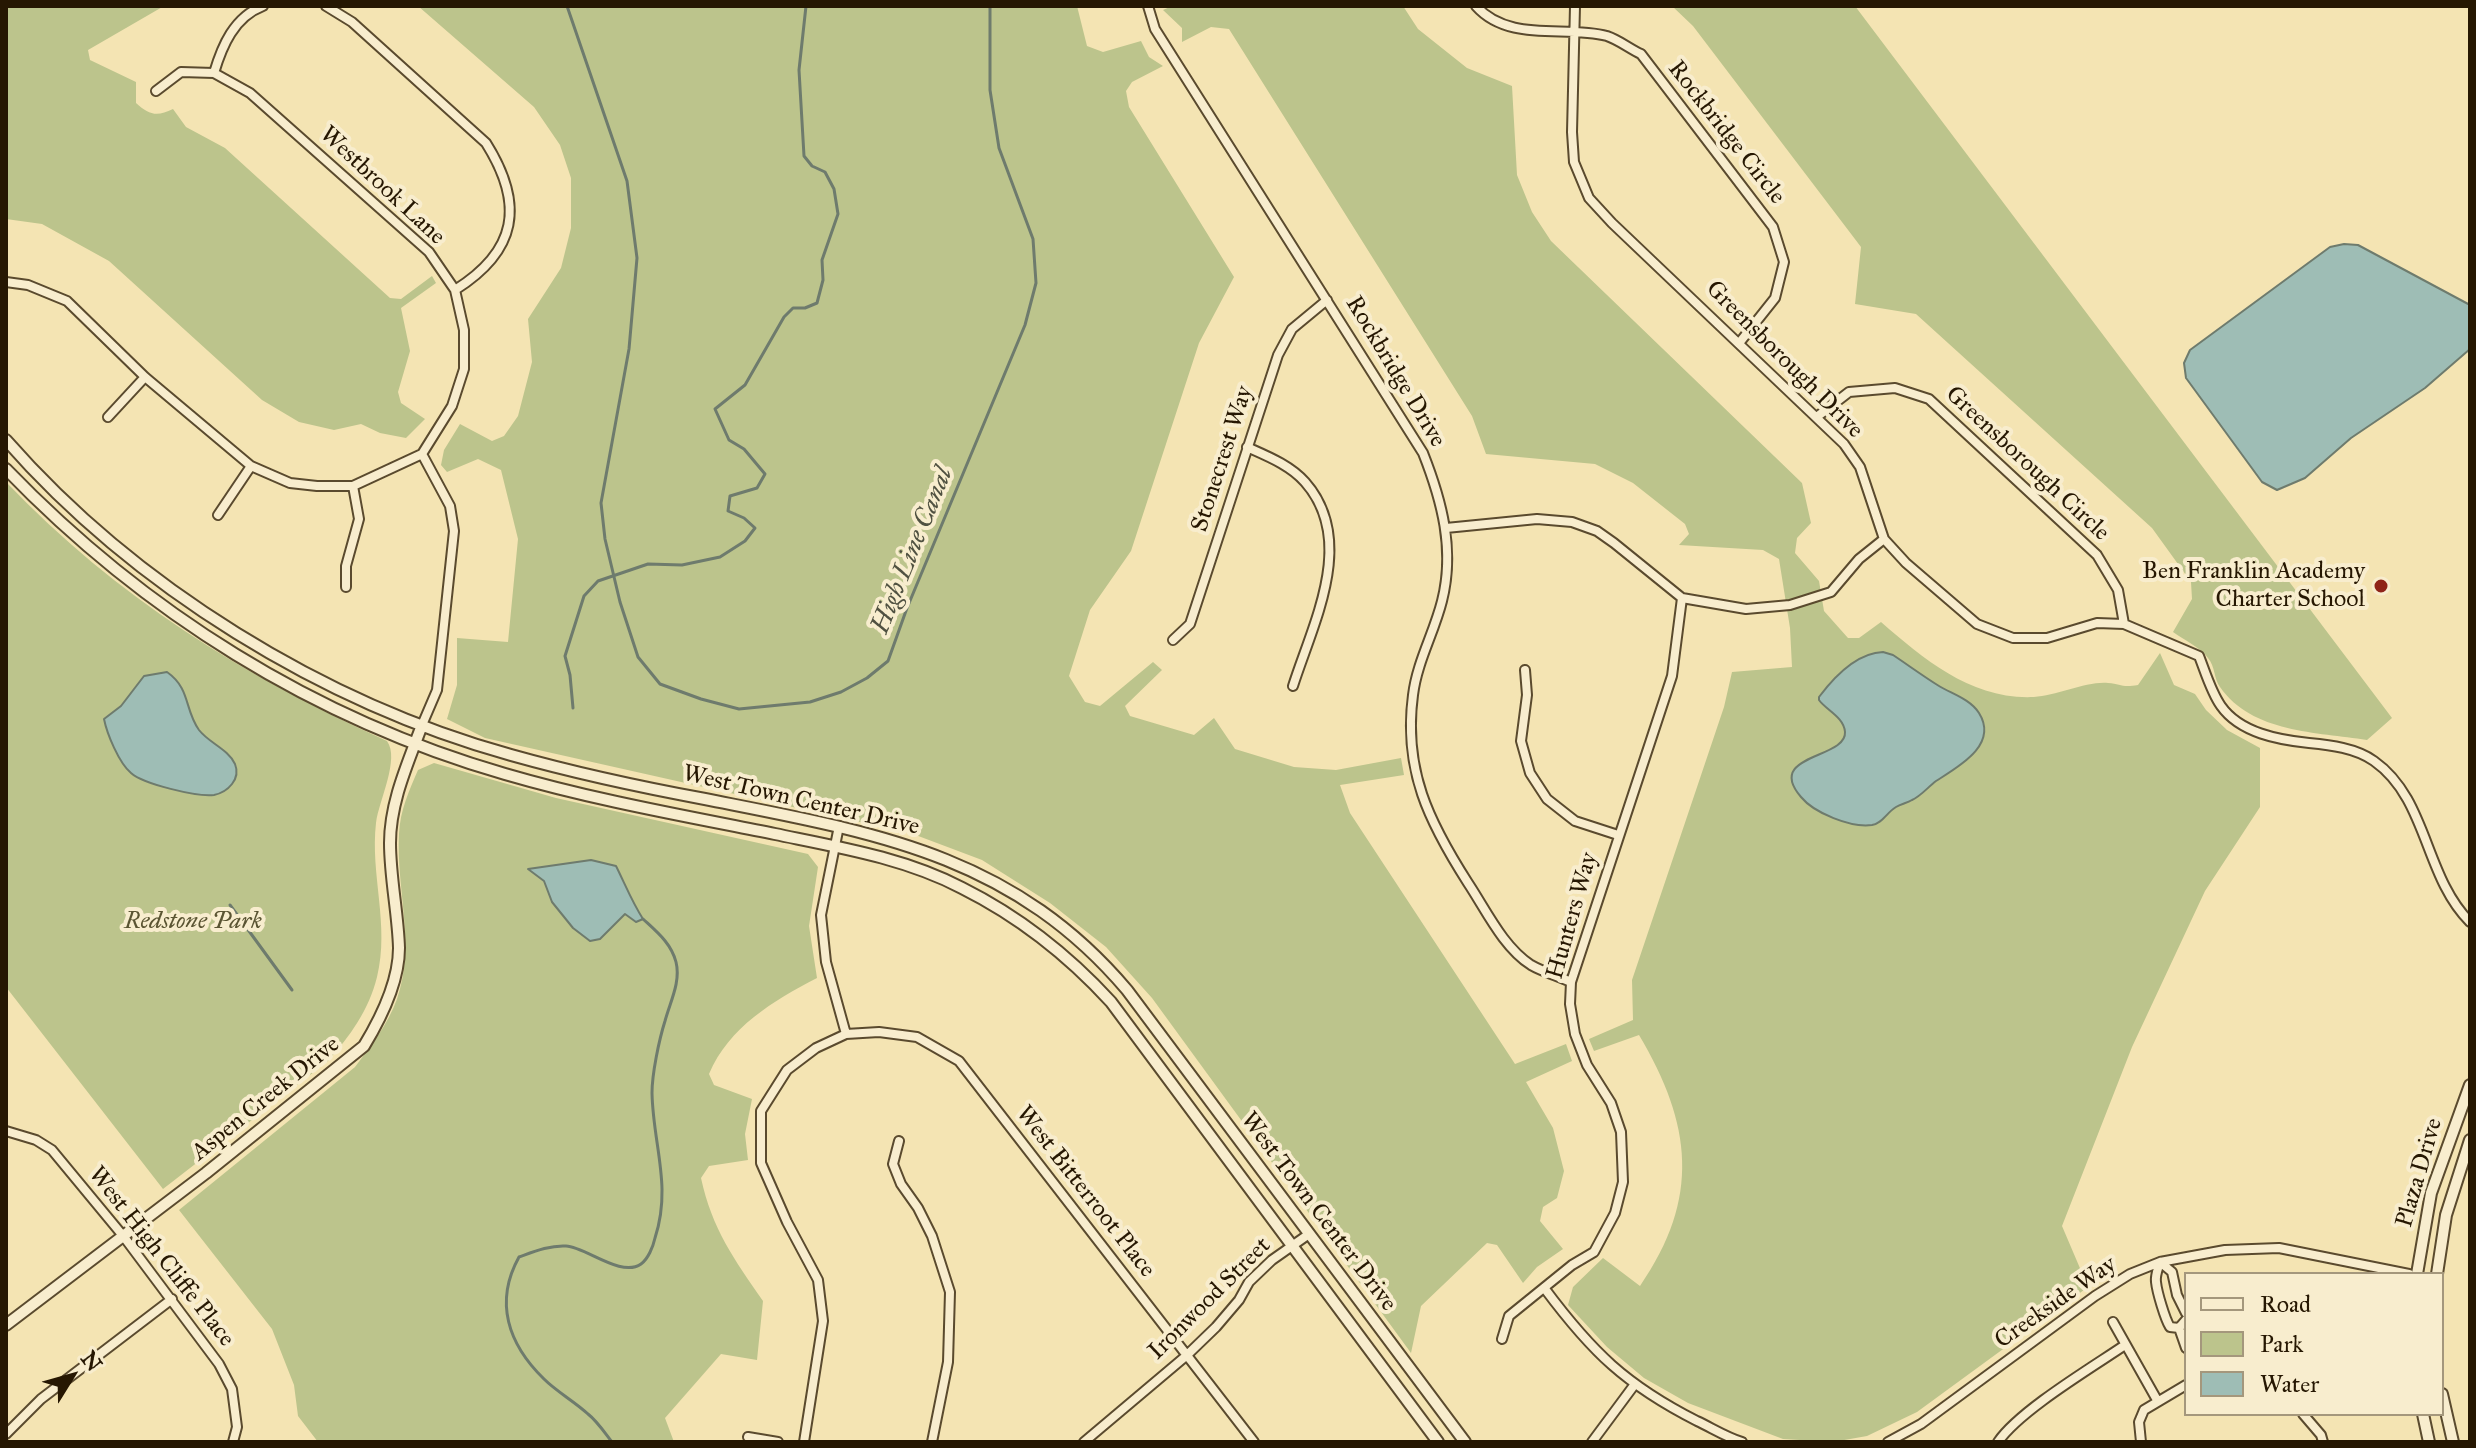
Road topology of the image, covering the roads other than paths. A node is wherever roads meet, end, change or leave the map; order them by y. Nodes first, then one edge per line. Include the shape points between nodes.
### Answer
1 (263, 6) edge
2 (326, 6) edge
3 (1148, 6) edge
4 (1476, 6) edge
5 (1575, 6) edge
6 (1575, 32) junction
7 (214, 73) junction
8 (156, 91) dead end
9 (6, 282) edge
10 (455, 290) junction
11 (1327, 300) junction
12 (1740, 342) junction
13 (145, 377) junction
14 (1818, 416) junction
15 (108, 417) dead end
16 (6, 440) edge
17 (1247, 447) junction
18 (422, 454) junction
19 (251, 466) junction
20 (6, 469) edge
21 (353, 486) junction
22 (218, 515) dead end
23 (1446, 528) junction
24 (1884, 539) junction
25 (346, 587) dead end
26 (1682, 598) junction
27 (2124, 624) junction
28 (1173, 640) dead end
29 (1525, 670) dead end
30 (1293, 686) dead end
31 (422, 725) junction
32 (415, 743) junction
33 (839, 826) junction
34 (1618, 835) junction
35 (834, 846) junction
36 (2470, 922) edge
37 (1571, 982) junction
38 (846, 1034) junction
39 (2470, 1085) edge
40 (6, 1131) edge
41 (2470, 1140) edge
42 (899, 1141) dead end
43 (1309, 1234) junction
44 (124, 1237) junction
45 (1292, 1246) junction
46 (2160, 1262) junction
47 (2399, 1272) edge
48 (2417, 1272) edge
49 (2437, 1272) edge
50 (1545, 1289) junction
51 (172, 1299) junction
52 (2184, 1309) edge
53 (2113, 1322) dead end
54 (2184, 1322) edge
55 (6, 1325) edge
56 (2179, 1328) junction
57 (1502, 1339) dead end
58 (2184, 1342) edge
59 (2125, 1345) junction
60 (1186, 1356) junction
61 (1635, 1384) junction
62 (2184, 1386) edge
63 (2157, 1400) junction
64 (2444, 1403) edge
65 (2305, 1416) edge
66 (2423, 1416) edge
67 (1908, 1432) junction
68 (6, 1434) edge
69 (748, 1437) dead end
70 (1737, 1441) edge
71 (233, 1442) edge
72 (778, 1442) edge
73 (804, 1442) edge
74 (932, 1442) edge
75 (1084, 1442) edge
76 (1254, 1442) edge
77 (1438, 1442) edge
78 (1465, 1442) edge
79 (1592, 1442) edge
80 (1888, 1442) edge
81 (1913, 1442) edge
82 (1998, 1442) edge
83 (2140, 1442) edge
84 (2323, 1442) edge
85 (2429, 1442) edge
86 (2453, 1442) edge

1 - 7 street via 223,43
2 - 10 street via 352,22 486,143 501,167 510,217 500,249 478,275
3 - 11 street, Rockbridge Drive via 1155,29
4 - 6 street via 1520,30
5 - 6 street, Greensborough Drive
6 - 12 street, Greensborough Drive via 1574,162 1589,198
6 - 12 street, Rockbridge Circle via 1609,37 1641,54 1773,227 1784,262 1775,298
7 - 8 street via 181,72
7 - 10 street, Westbrook Lane via 250,93 429,252
9 - 13 street via 67,301
10 - 18 street, Westbrook Lane via 464,330 464,369 452,406
11 - 17 street, Stonecrest Way via 1292,329
11 - 23 street, Rockbridge Drive via 1423,453
12 - 14 street, Greensborough Drive
13 - 15 street
13 - 19 street
14 - 24 street, Greensborough Drive via 1860,467
14 - 27 street, Greensborough Circle via 1849,392 1895,388 1929,399 2097,555 2118,590
16 - 31 street, West Town Center Drive via 118,548 181,596 334,687
17 - 28 street, Stonecrest Way via 1190,624
17 - 30 street via 1283,463 1305,482 1328,527 1330,570
18 - 21 street
18 - 31 street, Aspen Creek Drive via 450,506 454,531 437,690
19 - 21 street via 290,483
19 - 22 street
20 - 32 street, West Town Center Drive via 40,505 157,604 247,663 331,708
21 - 25 street via 359,519
23 - 26 street via 1537,519 1572,522 1597,531
23 - 37 street, Rockbridge Drive via 1442,600 1413,693 1411,741 1417,784 1443,843 1514,951 1531,965
24 - 26 street via 1831,592 1801,602 1746,609
24 - 27 street, Greensborough Drive via 1977,624 2013,638 2047,638 2097,623
26 - 34 street, Hunters Way via 1672,676
27 - 36 street, Greensborough Drive via 2199,656 2222,707 2244,725 2269,737 2333,745 2372,759 2411,804 2440,880
29 - 34 street via 1521,741 1530,773 1547,799 1575,821
31 - 32 street, Aspen Creek Drive
31 - 33 street, West Town Center Drive via 557,767
32 - 35 street, West Town Center Drive via 504,774 603,799
32 - 44 street, Aspen Creek Drive via 395,800 390,843 399,951 379,1021 364,1046 316,1088
33 - 35 street
33 - 43 street, West Town Center Drive via 969,868 1029,902 1077,938 1127,990
34 - 37 street, Hunters Way
35 - 38 street via 821,915 826,962
35 - 45 street, West Town Center Drive via 960,886 1062,952 1111,1002
37 - 50 street, Hunters Way via 1575,1034 1621,1132 1623,1182 1615,1213 1594,1252
38 - 60 street, West Bitterroot Place via 917,1037 959,1061
38 - 73 street via 787,1070 761,1111 761,1163 818,1280 823,1321
39 - 48 street, Plaza Drive via 2431,1193
40 - 44 street, West High Cliffe Place via 52,1150
41 - 49 street, Plaza Drive via 2446,1215
42 - 74 street via 893,1164 932,1236 950,1292 948,1362
43 - 45 street, Ironwood Street
43 - 78 street, West Town Center Drive
44 - 51 street, West High Cliffe Place
44 - 55 street, Aspen Creek Drive
45 - 60 street, Ironwood Street via 1249,1282 1239,1300
45 - 77 street, West Town Center Drive
46 - 47 street, Creekside Way via 2225,1250 2279,1248
46 - 52 street via 2172,1272
46 - 56 street via 2155,1278 2165,1319 2170,1327
46 - 67 street, Creekside Way via 2095,1296
50 - 57 street, Hunters Way via 1509,1316
50 - 61 street via 1602,1359
51 - 68 street via 41,1399
51 - 71 street, West High Cliffe Place via 232,1389 237,1427
53 - 59 street
54 - 56 street
56 - 58 street
59 - 63 street
59 - 82 street via 2038,1405
60 - 75 street, Ironwood Street
60 - 76 street, West Bitterroot Place
61 - 70 street
61 - 79 street
62 - 63 street
63 - 83 street via 2139,1422
64 - 86 street
65 - 84 street
66 - 85 street
67 - 80 street, Creekside Way
67 - 81 street
69 - 72 street

